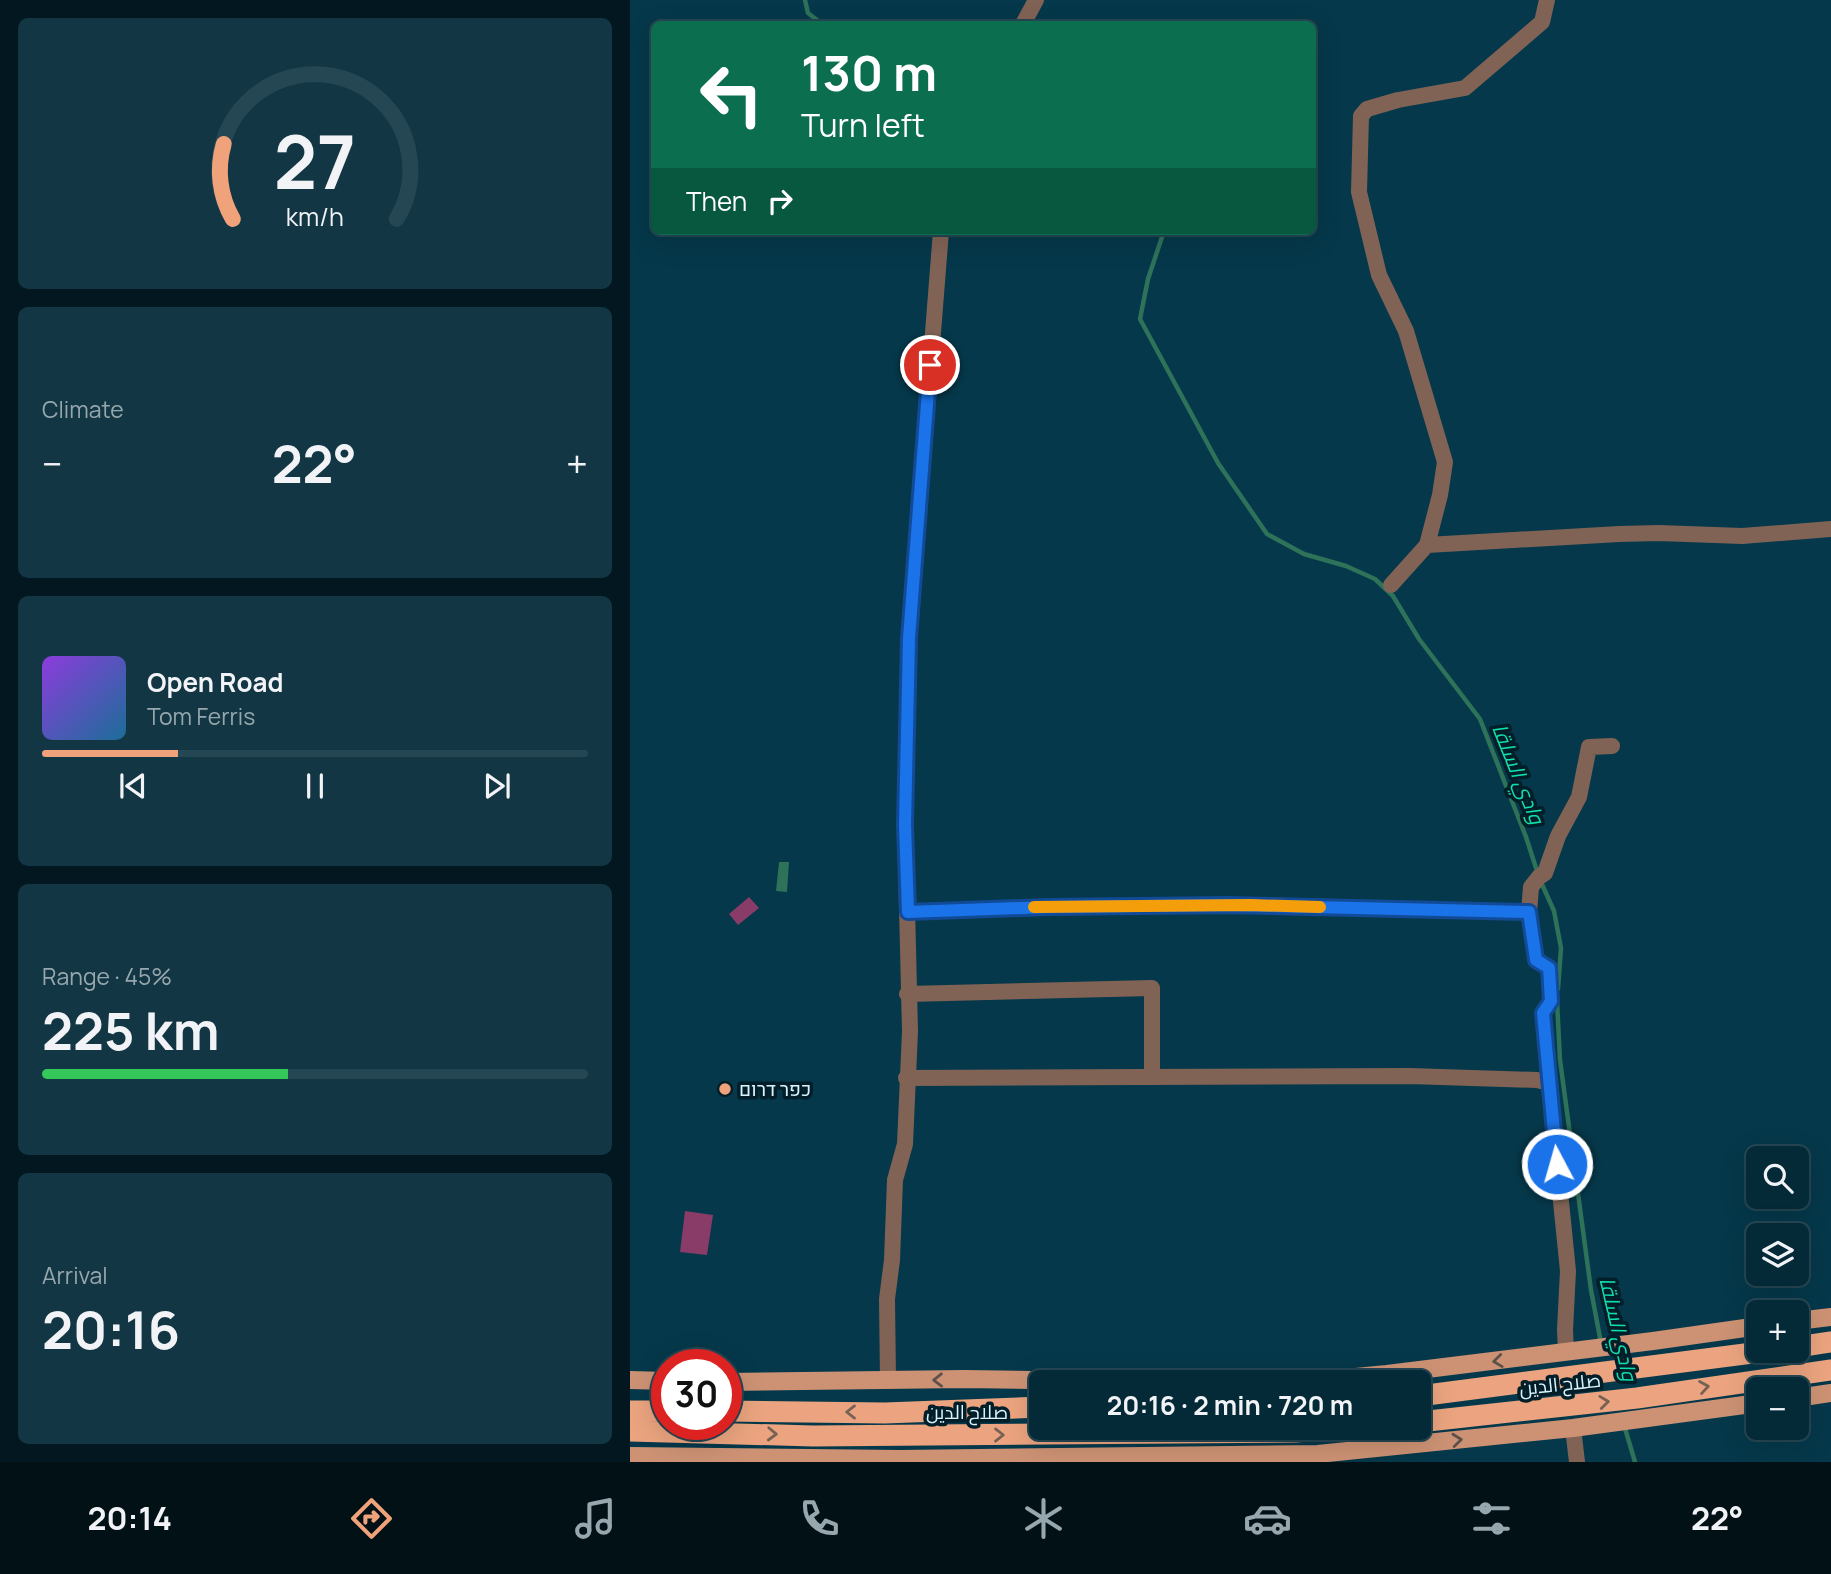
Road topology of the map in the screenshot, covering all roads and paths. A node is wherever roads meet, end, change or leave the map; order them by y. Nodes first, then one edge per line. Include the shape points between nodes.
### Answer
1 (1036, 0) edge
2 (1546, 0) edge
3 (1025, 21) edge
4 (941, 235) edge
5 (1831, 529) edge
6 (1427, 545) junction
7 (1391, 585) dead end
8 (1612, 746) dead end
9 (908, 912) junction
10 (1529, 912) junction
11 (907, 994) junction
12 (1152, 1077) junction
13 (906, 1078) junction
14 (1549, 1083) junction
15 (1831, 1317) edge
16 (1809, 1320) edge
17 (1746, 1328) edge
18 (1831, 1342) edge
19 (1809, 1345) edge
20 (1566, 1352) junction
21 (1746, 1354) edge
22 (1411, 1370) edge
23 (1831, 1370) edge
24 (630, 1380) edge
25 (888, 1380) junction
26 (651, 1381) edge
27 (1029, 1381) edge
28 (742, 1382) edge
29 (1831, 1393) edge
30 (1431, 1394) edge
31 (1809, 1396) edge
32 (1746, 1404) edge
33 (1029, 1407) edge
34 (1640, 1408) junction
35 (630, 1411) edge
36 (651, 1411) edge
37 (742, 1411) edge
38 (1431, 1421) edge
39 (1577, 1428) junction
40 (630, 1431) edge
41 (1029, 1434) edge
42 (813, 1436) junction
43 (630, 1456) edge
44 (782, 1459) edge
45 (900, 1460) edge
46 (1577, 1462) edge

1 - 3 street
2 - 6 street via 1542,22 1465,88 1398,100 1367,109 1361,116 1359,192 1380,275 1406,331 1445,462
4 - 9 street via 909,638
5 - 6 street via 1742,536 1633,533
6 - 7 street
8 - 10 street via 1588,747 1579,797 1545,873 1531,887
9 - 10 street via 1237,905
9 - 11 street
10 - 14 street via 1536,960 1549,968 1551,1001 1543,1013
11 - 12 street via 1152,988
11 - 13 street
12 - 13 street
12 - 14 street via 1410,1076
13 - 25 street via 905,1144 895,1180 887,1299
14 - 20 street via 1568,1271
15 - 16 main road
17 - 20 main road
18 - 19 highway
20 -> 22 main road
21 - 30 highway, صلاح الدين
34 -> 23 highway, صلاح الدين
24 - 26 main road
27 -> 25 main road
25 - 28 main road
29 - 31 main road
32 - 34 main road
33 -> 37 highway, صلاح الدين via 885,1413
38 -> 34 highway, صلاح الدين via 1572,1406
34 - 39 main road
35 - 36 highway
45 -> 39 main road via 1318,1454
39 - 46 street
40 -> 42 highway, صلاح الدين
42 -> 41 highway, صلاح الدين
42 - 44 street
43 - 44 main road
44 - 45 main road

